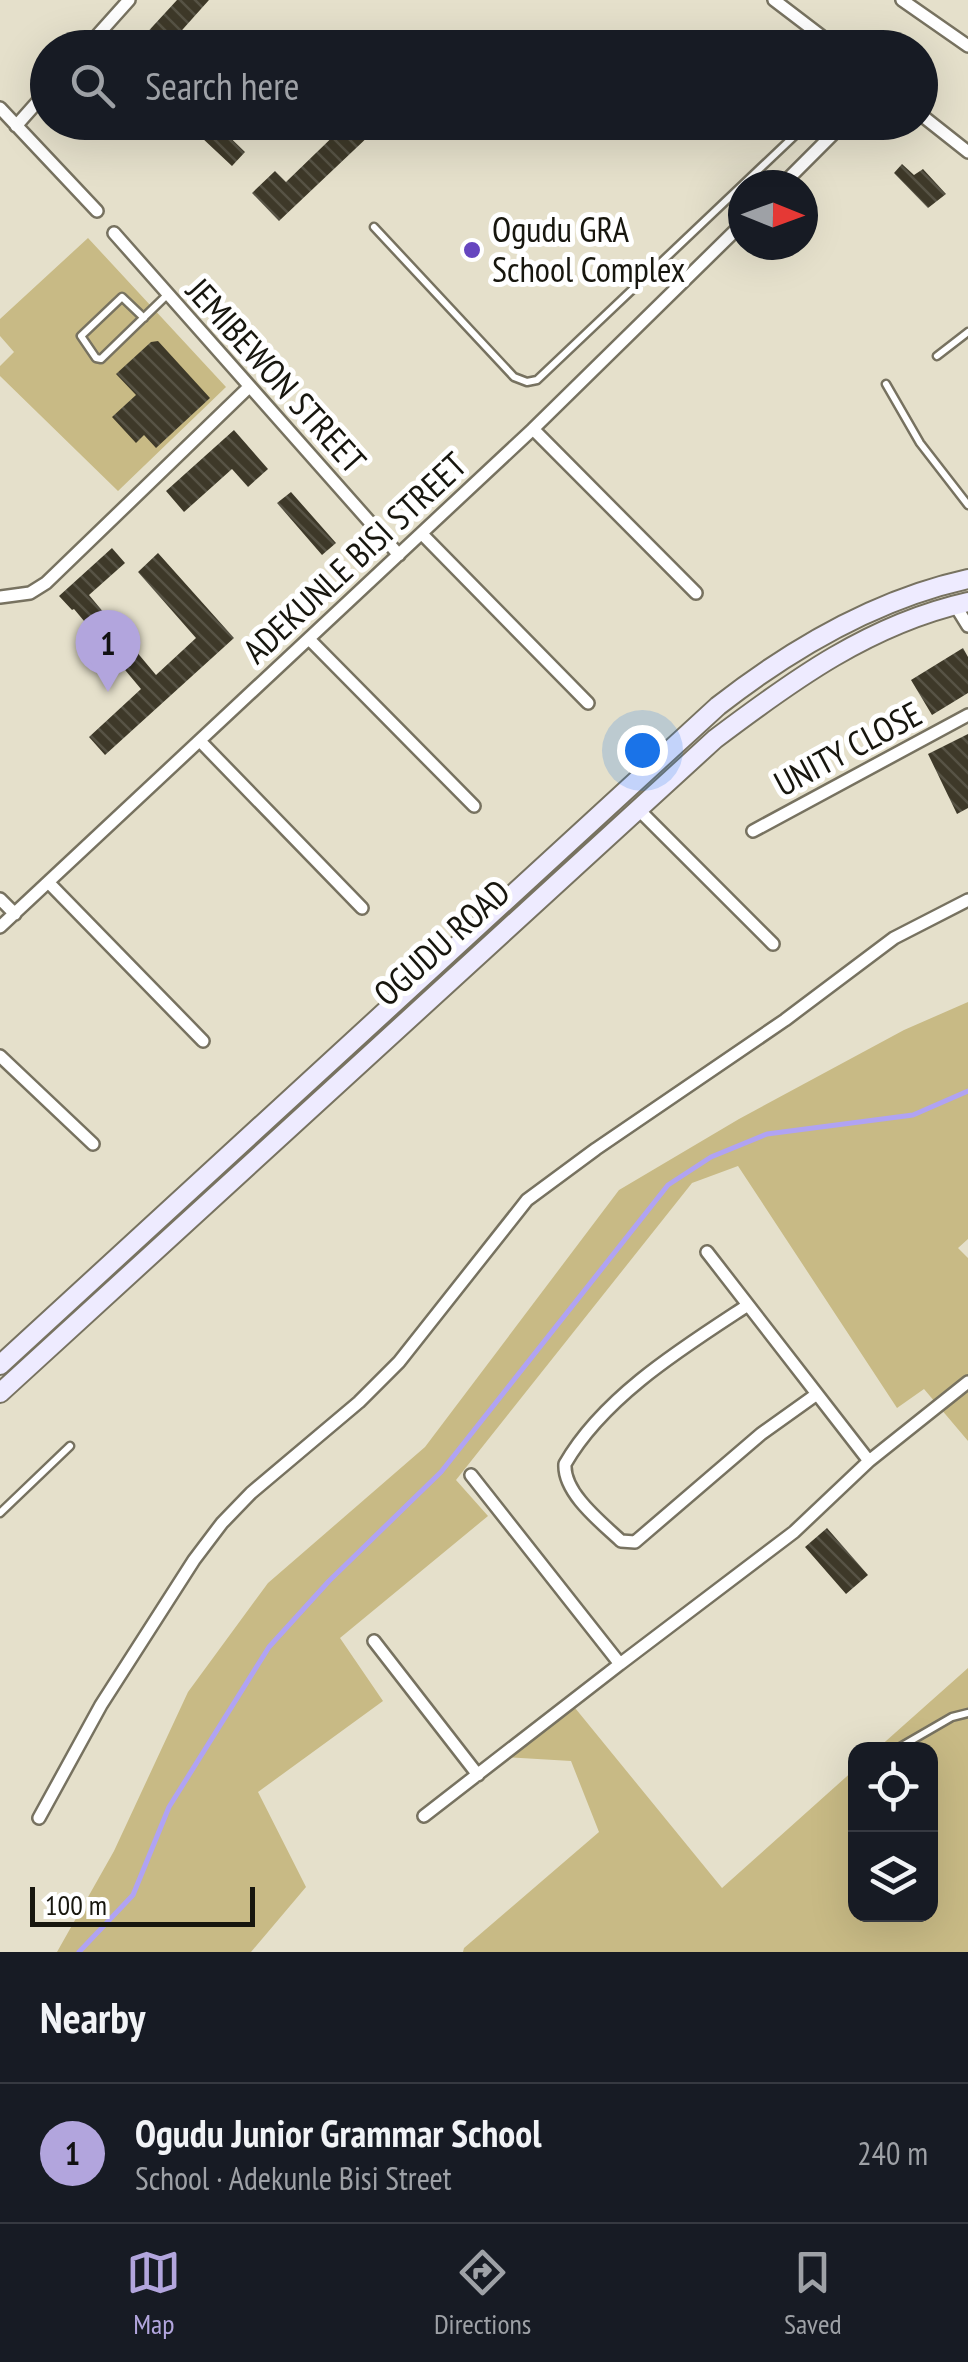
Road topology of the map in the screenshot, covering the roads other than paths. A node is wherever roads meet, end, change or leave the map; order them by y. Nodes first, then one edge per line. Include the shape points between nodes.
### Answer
1 (128, 0) edge
2 (774, 0) edge
3 (902, 0) edge
4 (102, 30) edge
5 (813, 30) edge
6 (968, 46) edge
7 (0, 108) edge
8 (30, 110) edge
9 (16, 126) junction
10 (938, 128) edge
11 (789, 140) edge
12 (827, 140) edge
13 (968, 152) edge
14 (797, 170) edge
15 (97, 212) dead end
16 (374, 228) dead end
17 (114, 233) dead end
18 (728, 238) edge
19 (168, 295) junction
20 (144, 318) junction
21 (968, 332) edge
22 (937, 356) dead end
23 (886, 384) dead end
24 (249, 388) junction
25 (533, 429) junction
26 (968, 505) edge
27 (422, 534) junction
28 (399, 555) junction
29 (968, 578) edge
30 (696, 593) dead end
31 (0, 596) edge
32 (961, 604) edge
33 (968, 626) edge
34 (309, 639) junction
35 (588, 703) dead end
36 (968, 715) edge
37 (200, 741) junction
38 (474, 806) dead end
39 (638, 808) junction
40 (754, 831) dead end
41 (537, 871) junction
42 (49, 883) junction
43 (551, 888) junction
44 (0, 899) edge
45 (968, 900) edge
46 (362, 908) dead end
47 (14, 914) junction
48 (0, 927) edge
49 (773, 944) dead end
50 (203, 1041) dead end
51 (0, 1056) edge
52 (93, 1144) dead end
53 (707, 1252) dead end
54 (748, 1305) junction
55 (0, 1365) edge
56 (968, 1382) edge
57 (0, 1392) edge
58 (817, 1394) junction
59 (70, 1446) dead end
60 (869, 1461) junction
61 (471, 1475) dead end
62 (0, 1513) edge
63 (374, 1641) dead end
64 (620, 1664) junction
65 (968, 1712) edge
66 (909, 1742) edge
67 (478, 1775) junction
68 (424, 1816) dead end
69 (39, 1818) dead end

1 - 4 street
2 - 5 street
3 - 6 street
7 - 9 street
8 - 9 street
9 - 15 street
10 - 13 street
11 - 16 lane via 527,382 514,377
12 - 14 street
17 - 19 street, JEMIBEWON STREET
18 - 25 street, ADEKUNLE BISI STREET
19 - 20 lane
19 - 24 street, JEMIBEWON STREET
20 - 20 lane via 101,359 81,336 122,298
21 - 22 lane
23 - 26 lane
24 - 28 street, JEMIBEWON STREET
24 - 31 street via 46,583 30,593
25 - 27 street, ADEKUNLE BISI STREET
25 - 30 street
27 - 28 street, ADEKUNLE BISI STREET
27 - 35 street
28 - 34 street, ADEKUNLE BISI STREET
29 - 41 main road, OGUDU ROAD via 890,604 750,681
32 - 33 street
32 - 39 main road, OGUDU ROAD via 891,627 820,663 714,739
34 - 37 street, ADEKUNLE BISI STREET
34 - 38 street
36 - 40 street, UNITY CLOSE
37 - 42 street, ADEKUNLE BISI STREET
37 - 46 street
39 - 43 main road, OGUDU ROAD
39 - 49 street
41 - 43 main road
41 - 55 main road, OGUDU ROAD
42 - 47 street, ADEKUNLE BISI STREET
42 - 50 street
43 - 57 main road, OGUDU ROAD
44 - 47 street
45 - 69 street via 894,938 528,1200 399,1362 222,1523 101,1706
47 - 48 street, ADEKUNLE BISI STREET
51 - 52 street
53 - 54 street
54 - 58 street
54 - 58 street via 615,1403 565,1464 566,1479 621,1541 635,1542
56 - 60 street
58 - 60 street
59 - 62 lane
60 - 64 street via 794,1532
61 - 64 street
63 - 67 street
64 - 67 street
65 - 66 lane
67 - 68 street

